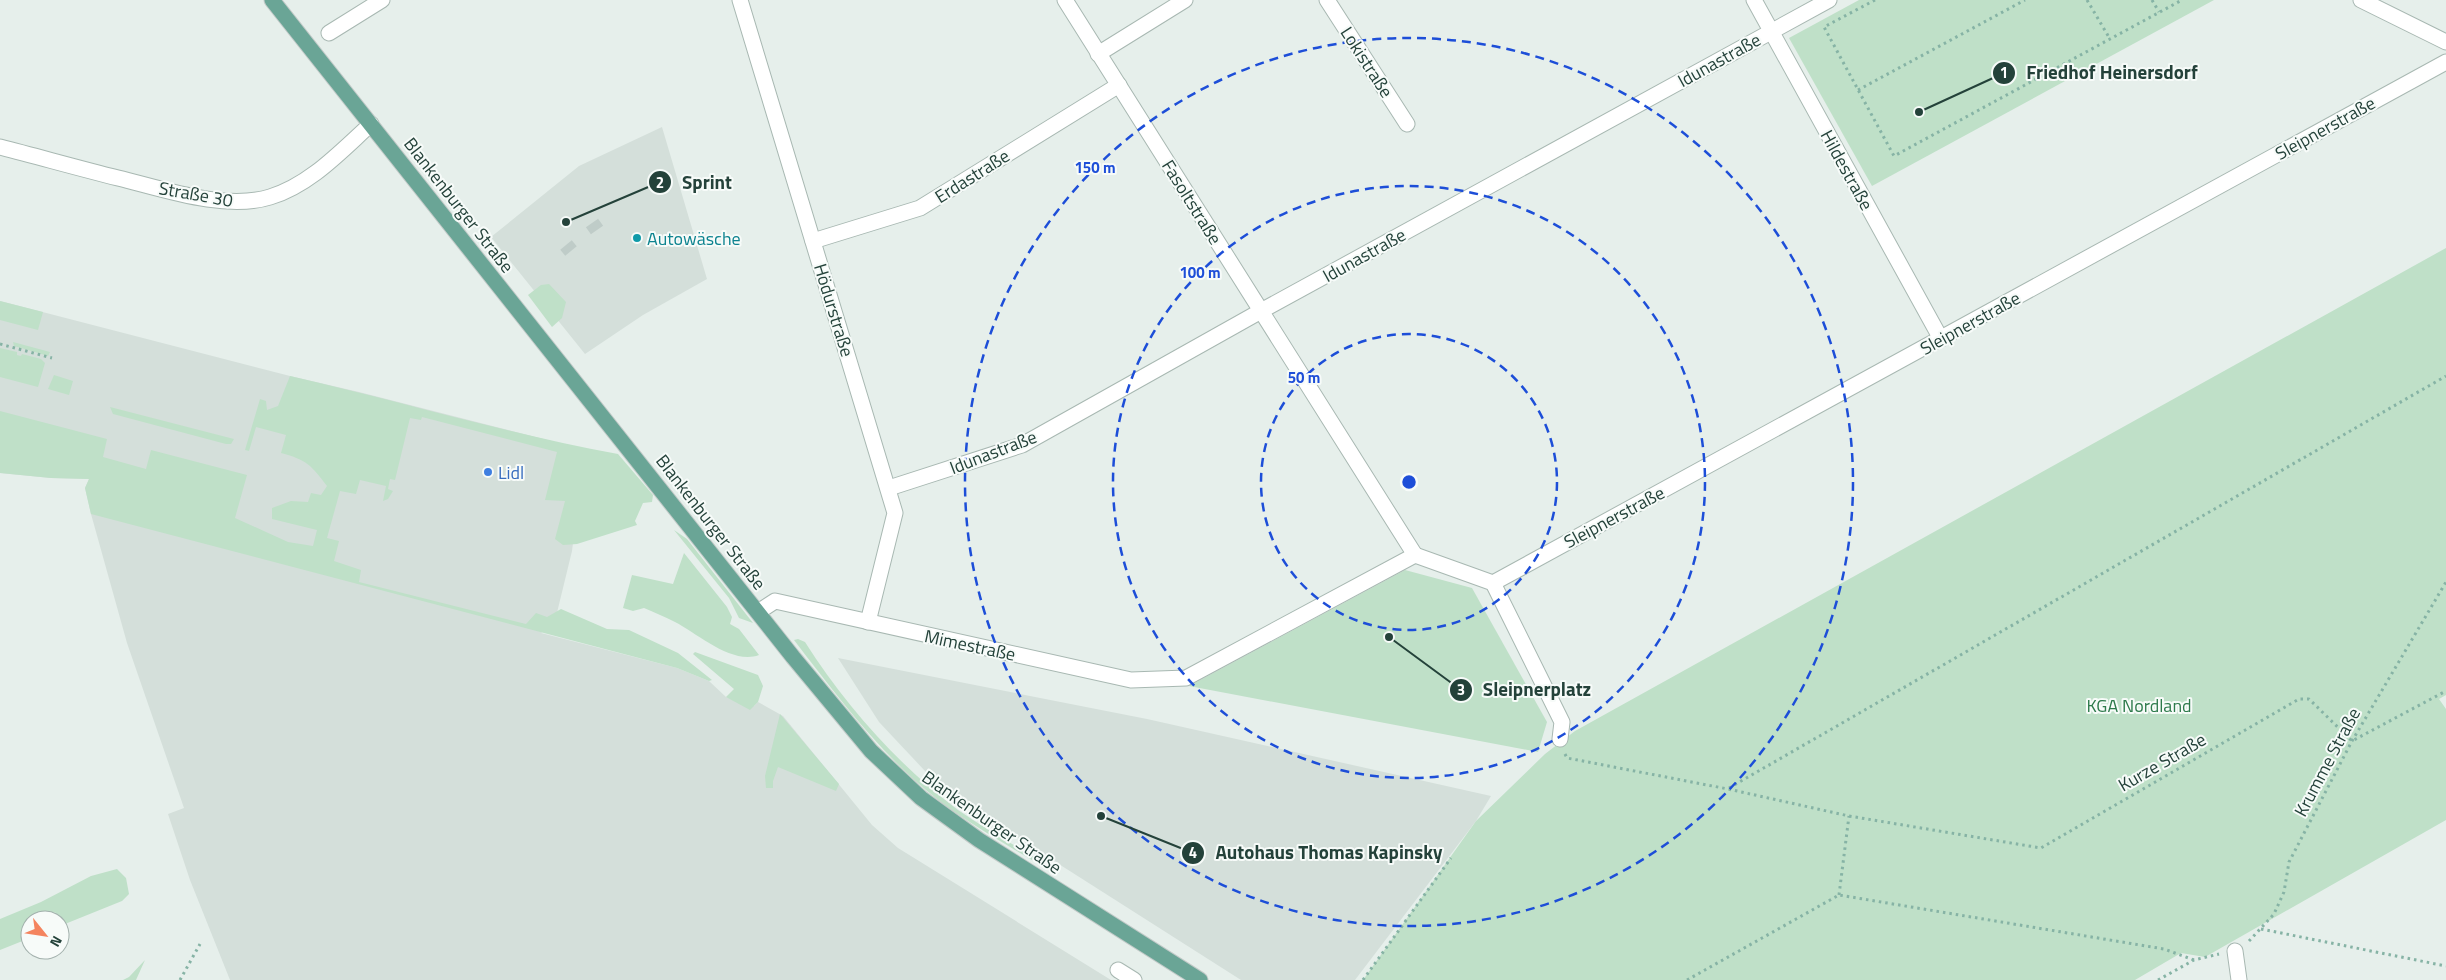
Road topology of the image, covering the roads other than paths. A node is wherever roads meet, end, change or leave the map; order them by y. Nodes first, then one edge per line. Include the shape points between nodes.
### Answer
1 (272, 0) edge
2 (382, 0) edge
3 (740, 0) edge
4 (1065, 0) edge
5 (1185, 0) edge
6 (1327, 0) edge
7 (1754, 0) edge
8 (1830, 0) edge
9 (2361, 0) edge
10 (1771, 31) junction
11 (329, 33) dead end
12 (2446, 42) edge
13 (1098, 54) junction
14 (2446, 62) edge
15 (1119, 85) junction
16 (372, 124) junction
17 (1407, 124) dead end
18 (0, 147) edge
19 (813, 240) junction
20 (1260, 311) junction
21 (1941, 339) junction
22 (889, 488) junction
23 (1415, 555) junction
24 (1493, 583) junction
25 (758, 612) junction
26 (868, 622) junction
27 (1560, 739) road end
28 (2235, 951) road end
29 (1118, 970) dead end
30 (1134, 980) edge
31 (1200, 980) edge
32 (2239, 980) edge

1 - 16 main road, Blankenburger Straße
2 - 11 street
3 - 19 street, Hödurstraße
4 - 13 street, Fasoltstraße
5 - 13 street
6 - 17 street, Lokistraße
7 - 10 street, Hildestraße
8 - 10 street, Idunastraße
9 - 12 street
10 - 20 street, Idunastraße
10 - 21 street, Hildestraße
13 - 15 street, Fasoltstraße
14 - 21 street, Sleipnerstraße
15 - 19 street, Erdastraße via 920,208
15 - 20 street, Fasoltstraße
16 - 18 street, Straße 30 via 296,186 270,197 245,202 185,195
16 - 25 main road, Blankenburger Straße
19 - 22 street, Hödurstraße
20 - 22 street, Idunastraße via 1022,445
20 - 23 street, Fasoltstraße
21 - 24 street, Sleipnerstraße
22 - 26 street, Hödurstraße via 895,513
23 - 24 street
23 - 26 street, Mimestraße via 1186,678 1131,680
24 - 27 street via 1562,722
25 - 26 street, Mimestraße via 775,601
25 - 31 main road, Blankenburger Straße via 895,776 979,840
28 - 32 street
29 - 30 street

